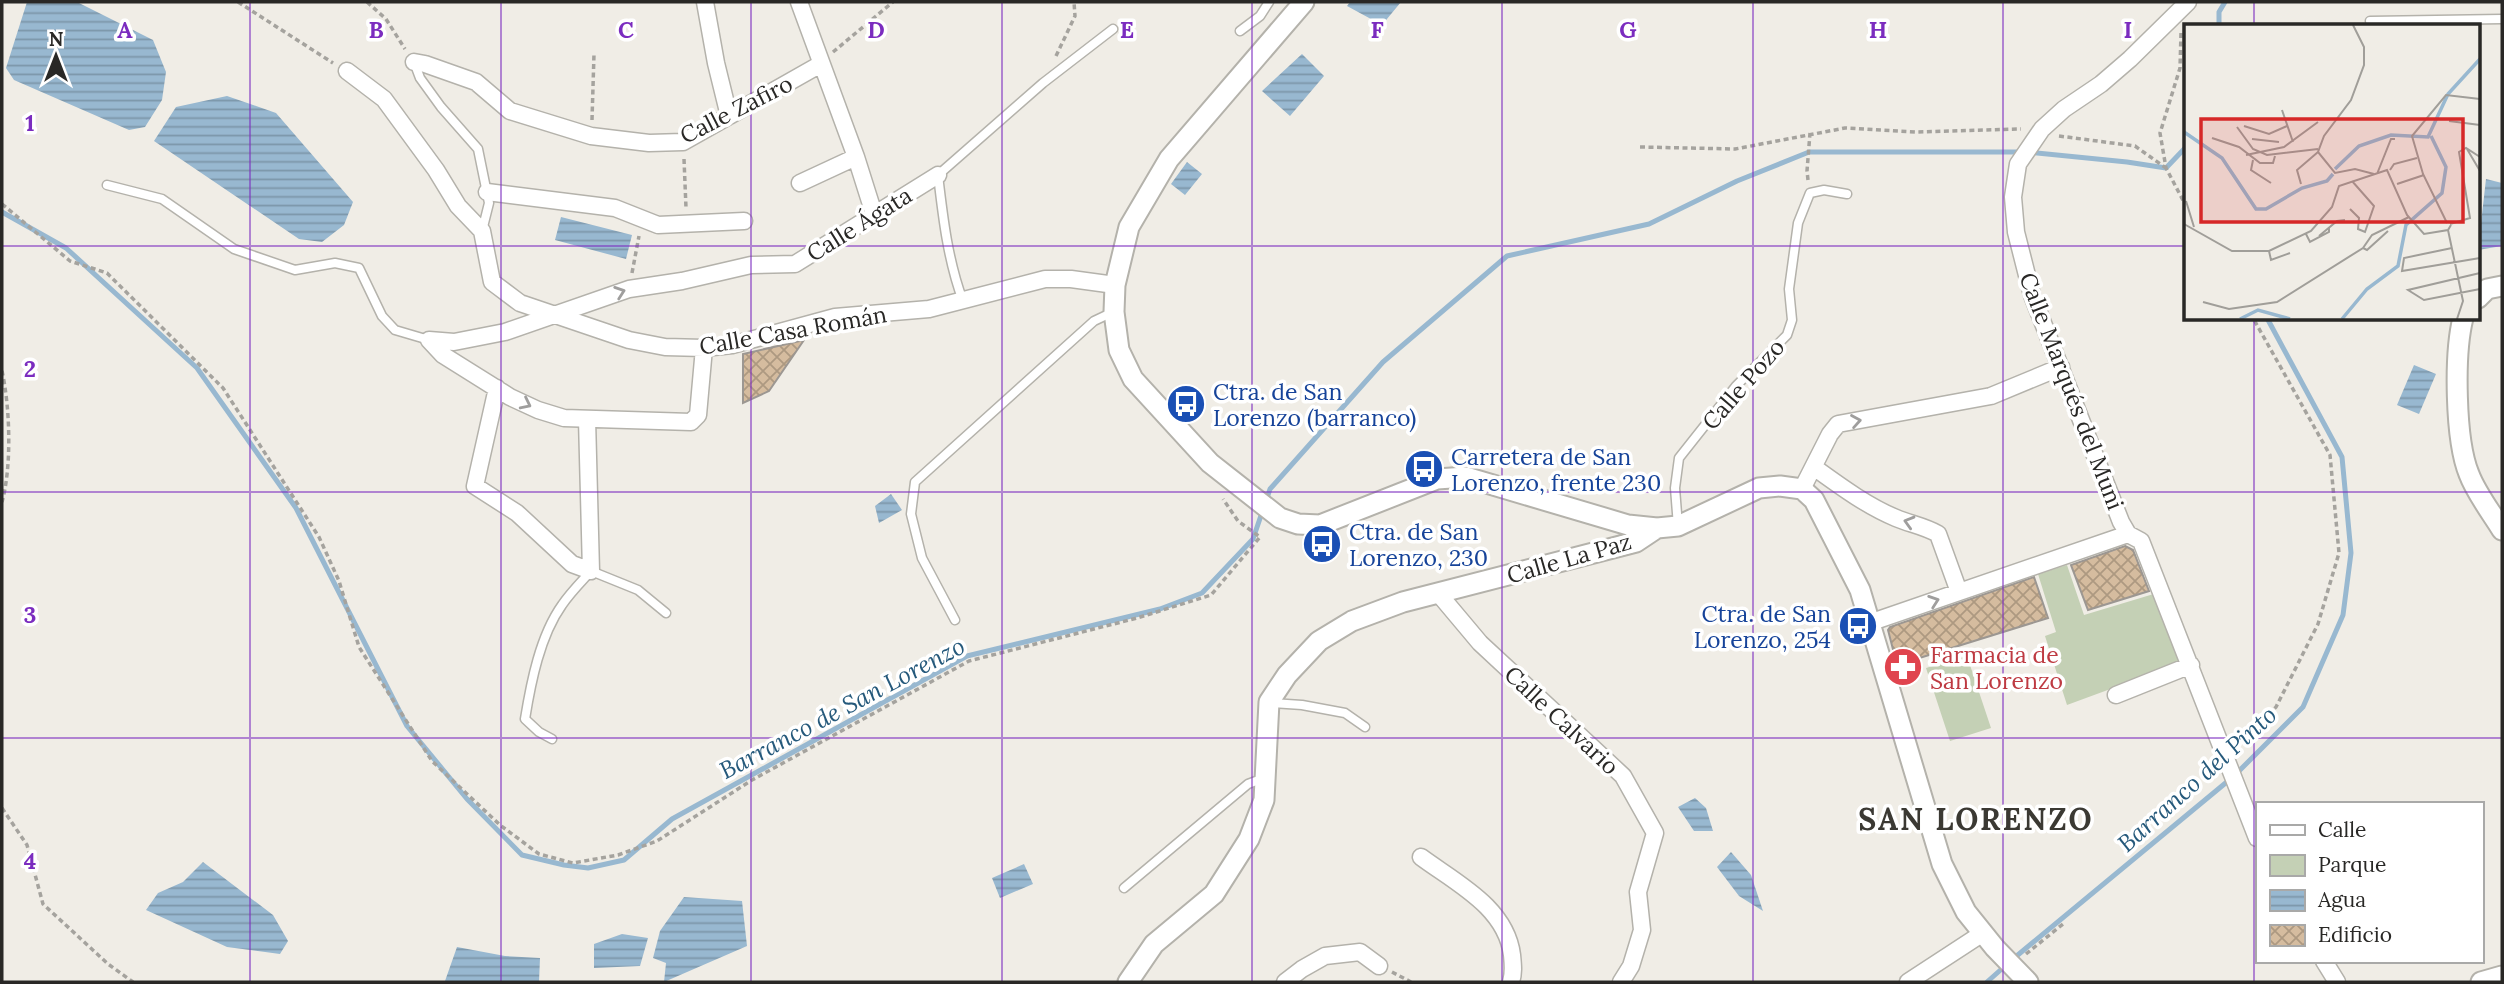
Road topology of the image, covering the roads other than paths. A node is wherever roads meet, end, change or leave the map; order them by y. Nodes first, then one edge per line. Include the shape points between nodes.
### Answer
1 (705, 2) edge
2 (799, 2) edge
3 (1269, 2) edge
4 (1304, 2) edge
5 (2184, 6) edge
6 (2502, 19) edge
7 (2370, 21) dead end
8 (1113, 29) dead end
9 (1240, 31) dead end
10 (414, 62) joint
11 (821, 64) junction
12 (347, 71) road end
13 (729, 116) junction
14 (856, 157) junction
15 (938, 175) junction
16 (800, 183) dead end
17 (107, 185) dead end
18 (487, 192) junction
19 (1847, 194) dead end
20 (874, 214) junction
21 (744, 221) dead end
22 (482, 231) junction
23 (1115, 285) junction
24 (2502, 286) edge
25 (2480, 296) edge
26 (963, 301) junction
27 (1114, 312) junction
28 (556, 316) junction
29 (2463, 320) edge
30 (429, 340) junction
31 (704, 348) junction
32 (2061, 367) junction
33 (497, 388) junction
34 (587, 419) junction
35 (1815, 468) junction
36 (1802, 489) junction
37 (1678, 526) junction
38 (1657, 528) junction
39 (2502, 530) edge
40 (2128, 534) junction
41 (591, 571) junction
42 (1959, 592) junction
43 (1438, 593) junction
44 (666, 613) dead end
45 (955, 620) dead end
46 (1869, 623) junction
47 (2191, 665) junction
48 (2116, 695) dead end
49 (1269, 702) junction
50 (1365, 727) dead end
51 (552, 739) dead end
52 (1265, 778) junction
53 (2256, 835) edge
54 (1421, 857) dead end
55 (1124, 888) dead end
56 (1983, 933) junction
57 (2325, 963) edge
58 (1379, 966) dead end
59 (2502, 976) edge
60 (1128, 982) edge
61 (1285, 982) edge
62 (1511, 982) edge
63 (1621, 982) edge
64 (1908, 982) edge
65 (2028, 982) edge
66 (2337, 982) edge
67 (2481, 982) edge

1 - 13 street
2 - 11 street
3 - 9 lane via 1260,16
4 - 23 street via 1169,159 1129,227
5 - 32 street, Calle Marqués del Muni via 2101,84 2042,129 2018,164 2013,197 2016,232 2032,295
6 - 7 lane
8 - 15 lane, Calle Ágata
10 - 13 street, Calle Zafiro via 476,82 510,111 592,136 683,142
10 - 18 lane via 441,107 478,149
11 - 13 street, Calle Zafiro
11 - 14 street
12 - 22 street via 384,99 458,206
14 - 16 street
14 - 20 street
15 - 20 street, Calle Ágata
15 - 26 lane via 955,281
17 - 30 lane via 162,199 234,249 295,270 335,263 359,268 395,330
18 - 21 street via 615,208 658,225
18 - 22 lane
19 - 37 lane, Calle Pozo via 1810,193 1798,223 1789,289 1792,320 1787,335 1736,386 1679,458 1675,488
28 -> 20 street, Calle Ágata via 629,289 751,265 795,264
22 - 28 street, Calle Casa Román via 492,282 520,303
23 - 26 street, Calle Casa Román via 1045,279
23 - 27 street
24 - 25 street
26 - 31 street, Calle Casa Román via 929,309 835,317 732,345
27 - 38 street via 1119,350 1133,379 1210,463 1280,518 1320,525 1437,479 1466,477 1628,525
27 - 45 lane via 1094,321 915,482 911,514 922,558
28 - 30 street via 454,342
28 - 31 street, Calle Casa Román via 629,340
29 - 39 street via 2458,340 2459,436 2469,474
30 - 33 street via 443,355
31 - 34 street via 698,415 691,422
35 -> 32 street via 1838,424 1990,397
32 - 40 street, Calle Marqués del Muni
33 -> 34 street via 538,410
33 - 41 street via 475,486 517,513 572,564
34 - 41 street
35 - 36 street
42 -> 35 street via 1938,534 1896,519
36 - 37 street via 1759,488
36 - 46 street via 1827,523 1860,590
37 - 38 street
38 - 43 street, Calle La Paz via 1636,542
40 - 42 street
40 - 47 street, Calle Marqués del Muni via 2141,541
41 - 44 lane via 638,590
41 - 51 lane via 561,606 540,651 529,696 525,719
46 -> 42 street
43 - 49 street, Calle La Paz via 1352,621 1319,642
43 - 63 street, Calle Calvario via 1480,643 1623,776 1655,833 1638,892 1642,930 1632,966
46 - 56 street via 1942,864 1966,912
47 - 48 street
47 - 53 street, Calle Marqués del Muni
49 - 50 lane via 1345,713
49 - 52 street
52 - 55 lane via 1248,783
52 - 60 street via 1264,800 1249,839 1214,894 1154,944
54 - 62 street via 1500,920 1510,945
56 - 64 street
56 - 65 street
57 - 66 street
58 - 61 street via 1360,953 1325,956
59 - 67 street

